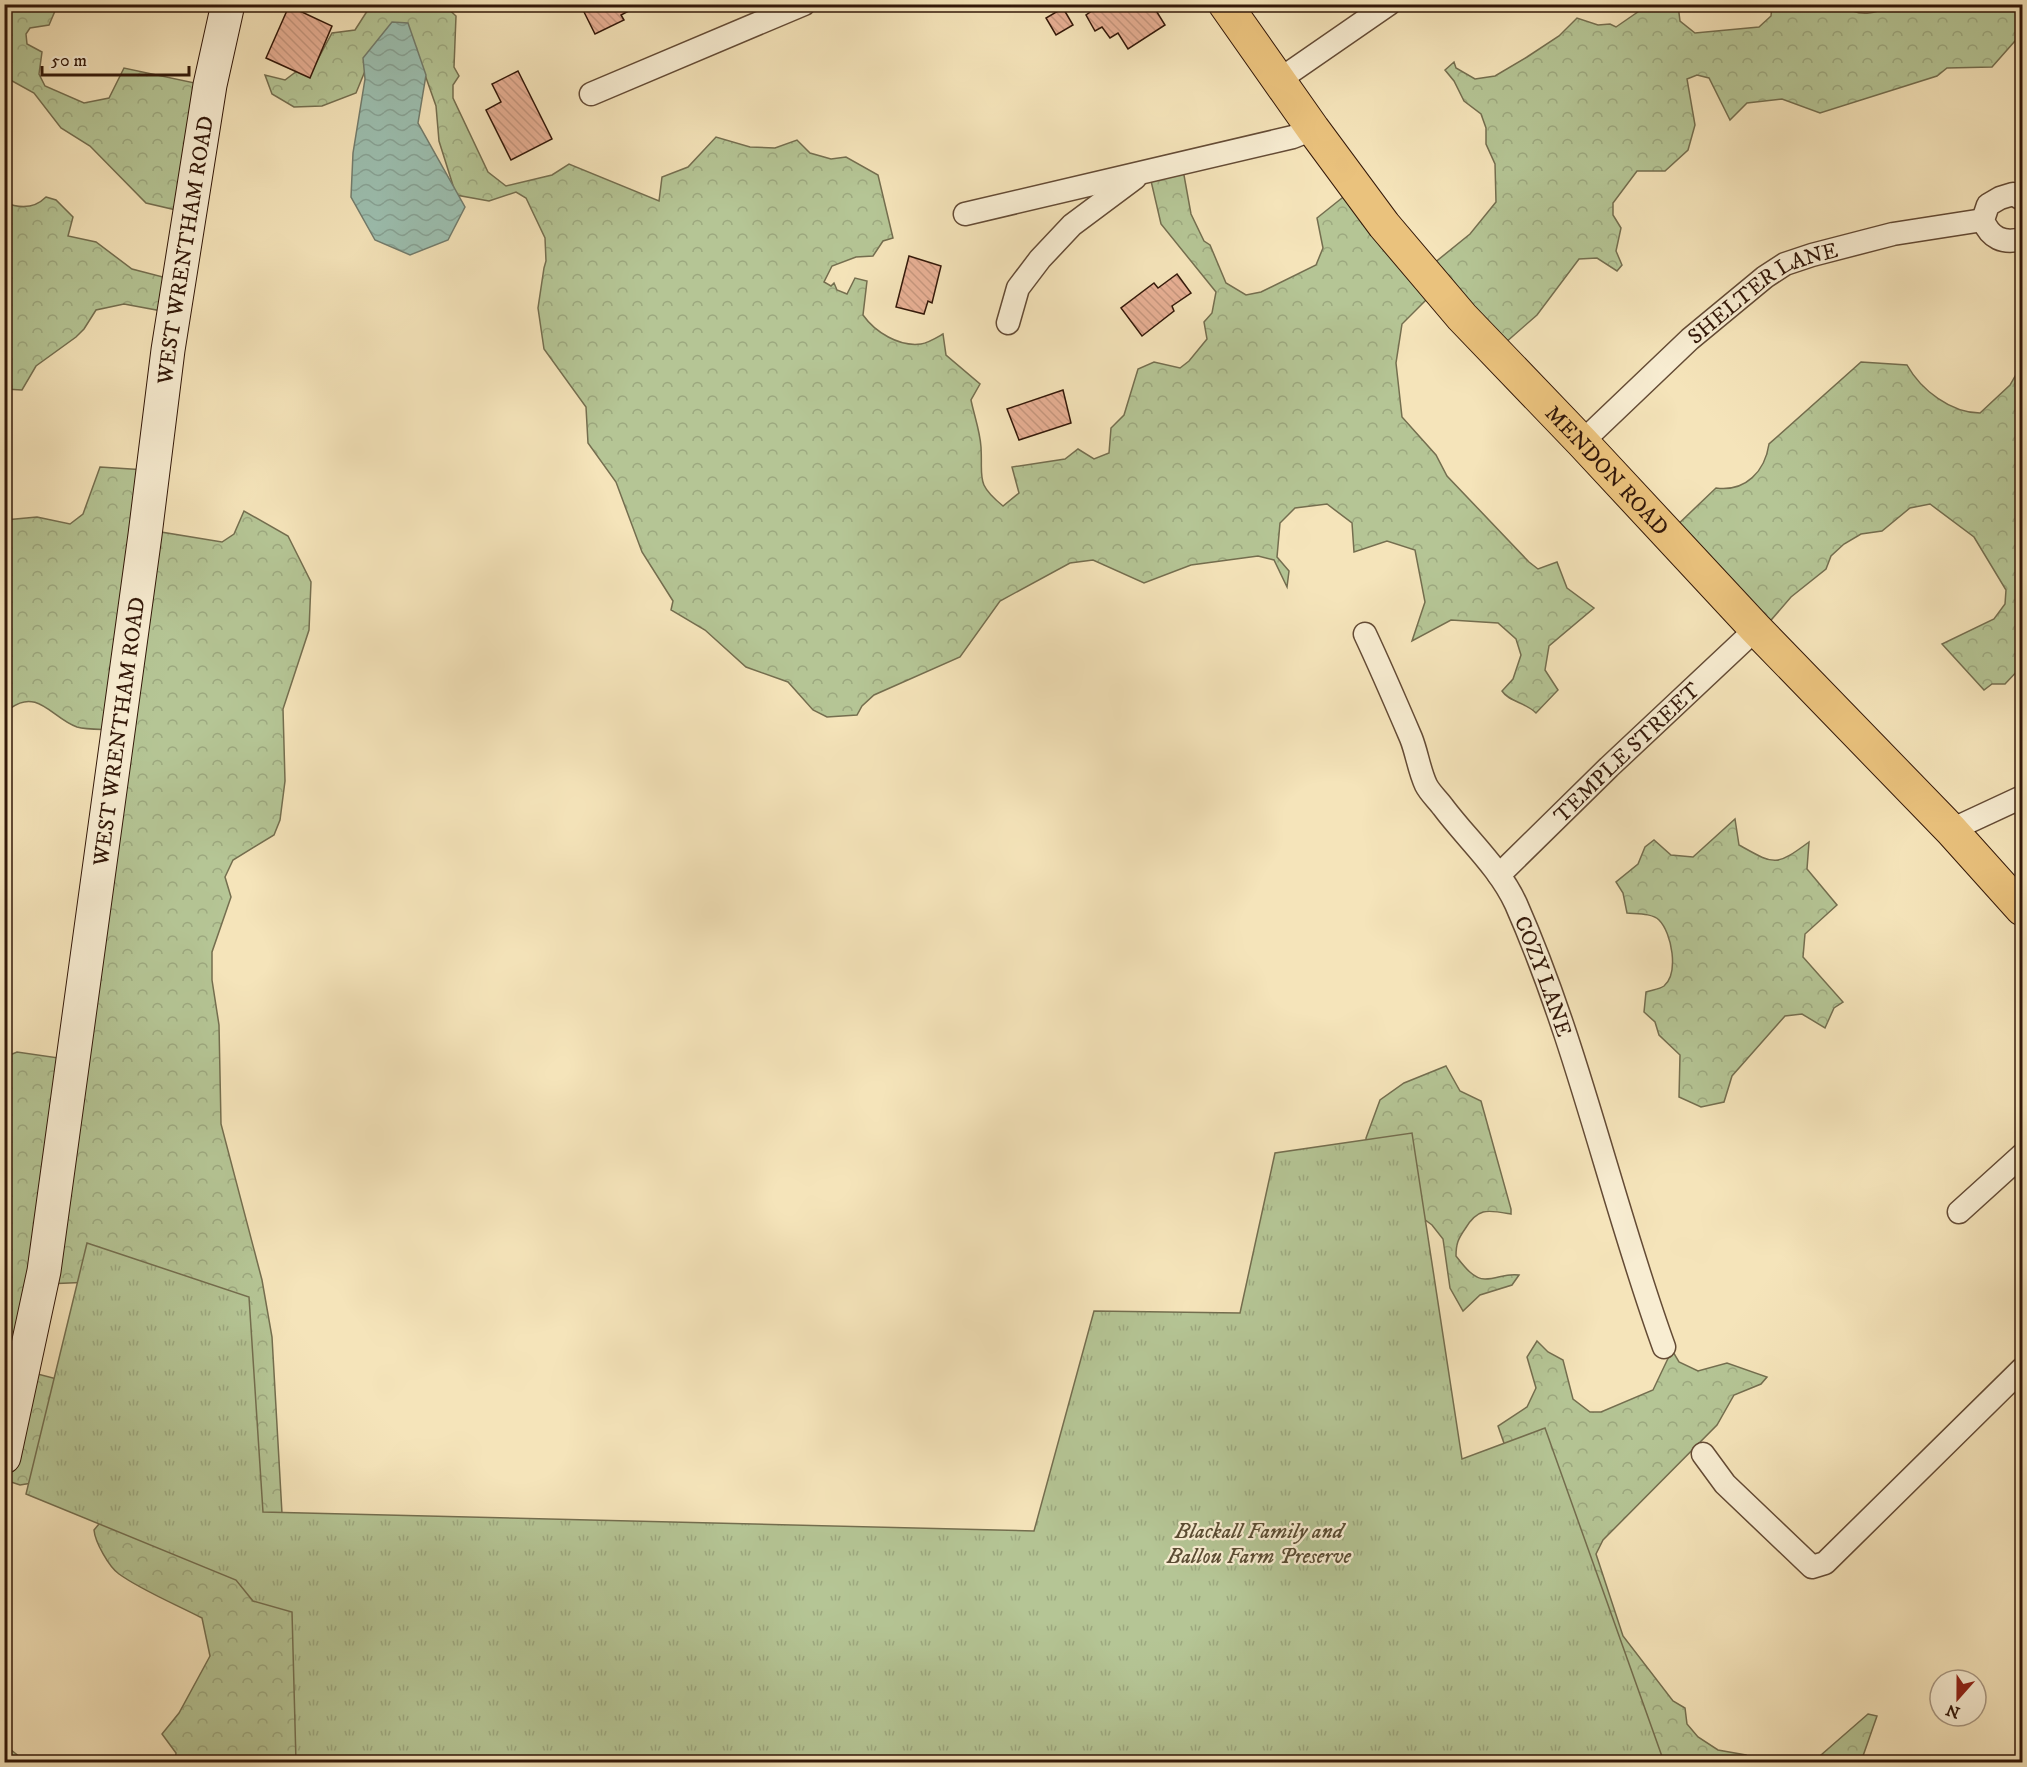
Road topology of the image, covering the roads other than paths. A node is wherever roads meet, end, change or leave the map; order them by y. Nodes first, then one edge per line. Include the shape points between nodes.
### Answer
1 (228, 4) edge
2 (804, 4) edge
3 (1225, 4) edge
4 (1389, 4) edge
5 (762, 13) edge
6 (1279, 80) junction
7 (591, 94) dead end
8 (1313, 129) junction
9 (1141, 174) junction
10 (2022, 199) edge
11 (965, 214) dead end
12 (1983, 220) junction
13 (2022, 239) edge
14 (1008, 323) dead end
15 (1582, 442) junction
16 (1755, 629) junction
17 (1365, 634) dead end
18 (2022, 797) edge
19 (1951, 830) junction
20 (1499, 875) junction
21 (2022, 909) edge
22 (2022, 1155) edge
23 (1959, 1212) dead end
24 (1664, 1347) dead end
25 (2022, 1369) edge
26 (1703, 1454) dead end
27 (4, 1457) edge

1 - 27 street, WEST WRENTHAM ROAD via 210,85 168,350 44,1271
2 - 5 street
3 - 6 main road, MENDON ROAD
4 - 6 street
5 - 7 street
6 - 8 main road, MENDON ROAD
8 - 9 street
8 - 15 main road, MENDON ROAD via 1384,225 1462,317
9 - 11 street
9 - 14 street via 1072,225 1040,259 1018,288
10 - 12 street via 2013,194 2000,198 1988,206
12 - 13 street via 1988,232 1998,239
12 - 15 street, SHELTER LANE via 1893,234 1785,264 1690,339
15 - 16 main road, MENDON ROAD
16 - 19 main road, MENDON ROAD
16 - 20 street, TEMPLE STREET
17 - 20 street, COZY LANE via 1394,694 1427,785
18 - 19 street
19 - 21 main road, MENDON ROAD
20 - 24 street, COZY LANE via 1519,911 1556,1008 1642,1288
22 - 23 street
25 - 26 street via 1825,1563 1812,1567 1725,1484

